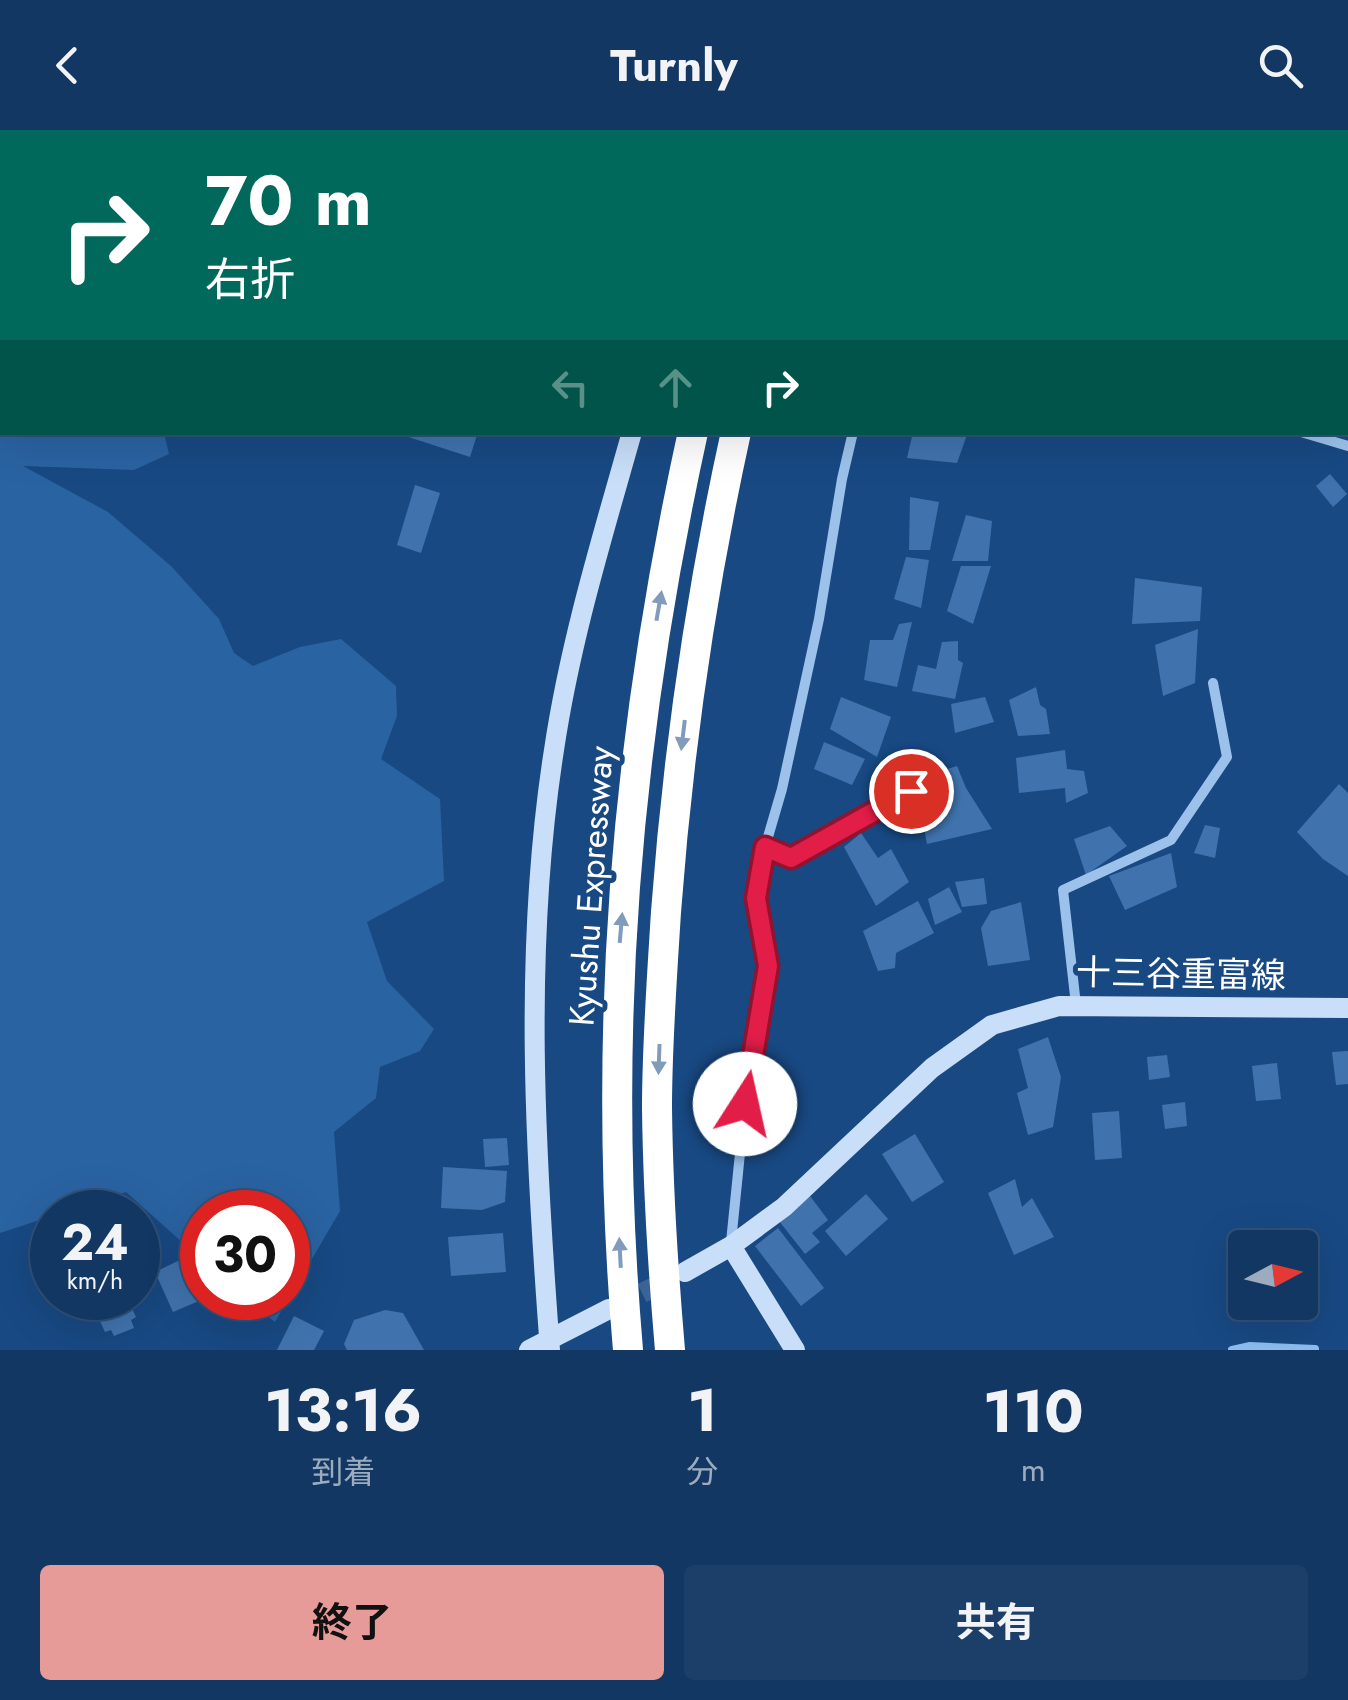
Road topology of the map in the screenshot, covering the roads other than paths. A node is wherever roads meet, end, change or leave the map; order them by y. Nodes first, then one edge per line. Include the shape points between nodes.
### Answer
1 (631, 435) edge
2 (692, 435) edge
3 (735, 435) edge
4 (852, 435) edge
5 (1312, 435) edge
6 (1348, 446) edge
7 (1214, 684) dead end
8 (911, 791) dead end
9 (765, 847) junction
10 (1076, 1006) junction
11 (1348, 1008) edge
12 (731, 1246) junction
13 (685, 1272) tunnel mouth
14 (609, 1309) tunnel mouth
15 (550, 1345) edge
16 (529, 1350) edge
17 (628, 1350) edge
18 (670, 1350) edge
19 (795, 1350) edge

1 - 15 street via 570,658 540,864 536,1120
17 -> 2 highway, Kyushu Expressway via 615,1105 618,962 650,661
3 -> 18 highway via 691,670 673,818 657,1105
4 - 9 street via 800,706
5 - 6 street
7 - 10 street via 1228,757 1171,840 1064,890
8 - 9 street via 791,858
9 - 12 street via 756,898 768,966
10 - 11 street, 十三谷重富線
10 - 12 street, 十三谷重富線 via 992,1025 932,1068 784,1207
12 - 13 street, 十三谷重富線
12 - 19 street
14 - 15 street
15 - 16 street

